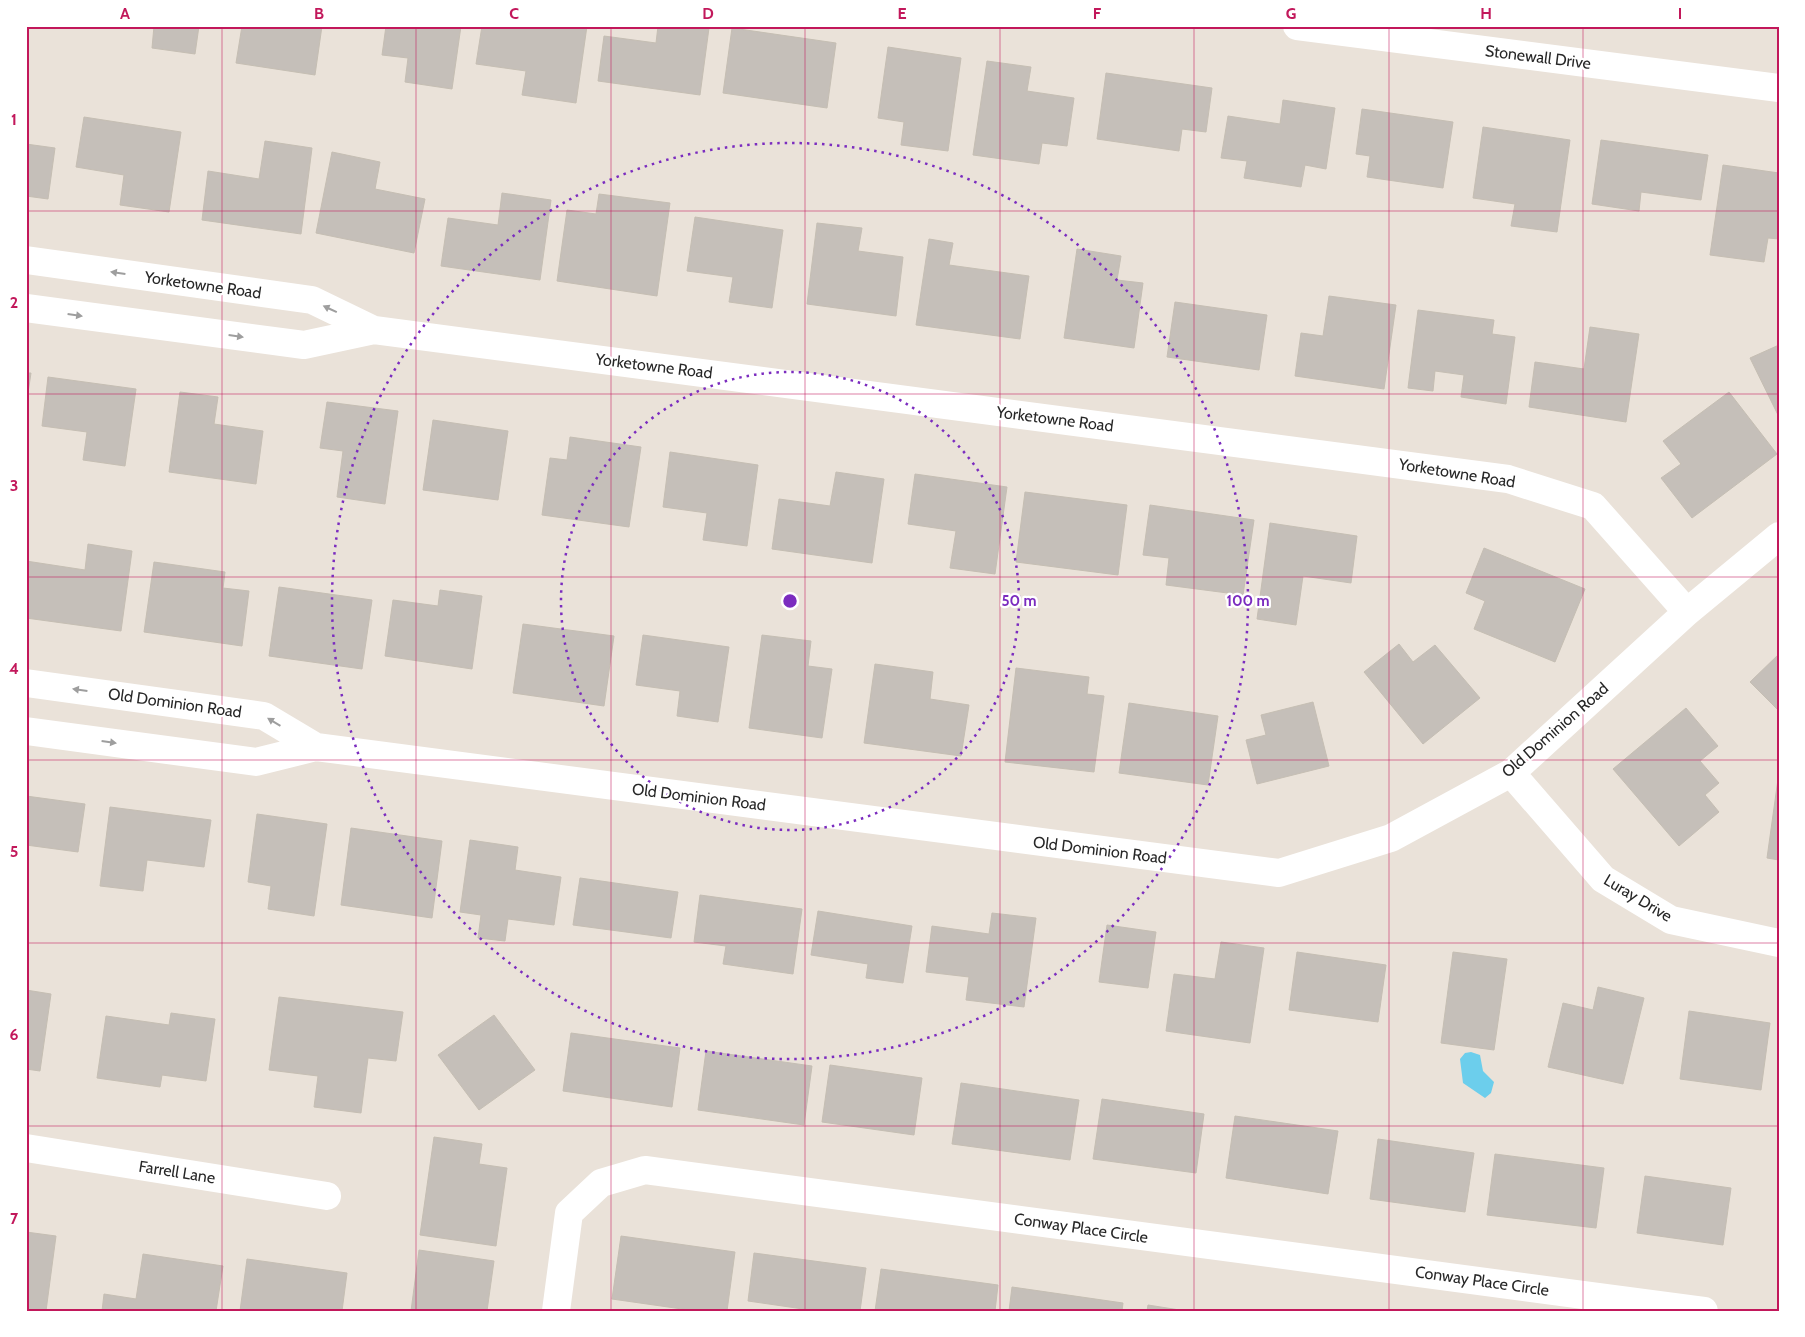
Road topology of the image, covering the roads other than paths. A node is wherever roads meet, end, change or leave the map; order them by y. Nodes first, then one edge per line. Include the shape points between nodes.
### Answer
1 (1297, 26) edge
2 (1779, 88) edge
3 (26, 260) edge
4 (26, 308) edge
5 (374, 330) junction
6 (1779, 536) edge
7 (1687, 612) junction
8 (26, 683) edge
9 (26, 730) edge
10 (316, 747) junction
11 (1511, 773) junction
12 (1779, 943) edge
13 (26, 1148) edge
14 (327, 1196) dead end
15 (556, 1311) edge
16 (1704, 1311) edge

1 - 2 street, Stonewall Drive
5 -> 3 street, Yorketowne Road via 312,300
4 -> 5 street, Yorketowne Road via 304,346
5 - 7 street, Yorketowne Road via 1508,479 1593,506
6 - 7 street, Old Dominion Road
7 - 11 street, Old Dominion Road
10 -> 8 street, Old Dominion Road via 264,716
9 -> 10 street, Old Dominion Road via 256,762
10 - 11 street, Old Dominion Road via 1279,873 1391,838
11 - 12 street, Luray Drive via 1603,879 1671,920
13 - 14 street, Farrell Lane
15 - 16 street, Conway Place Circle via 569,1213 600,1183 646,1170

